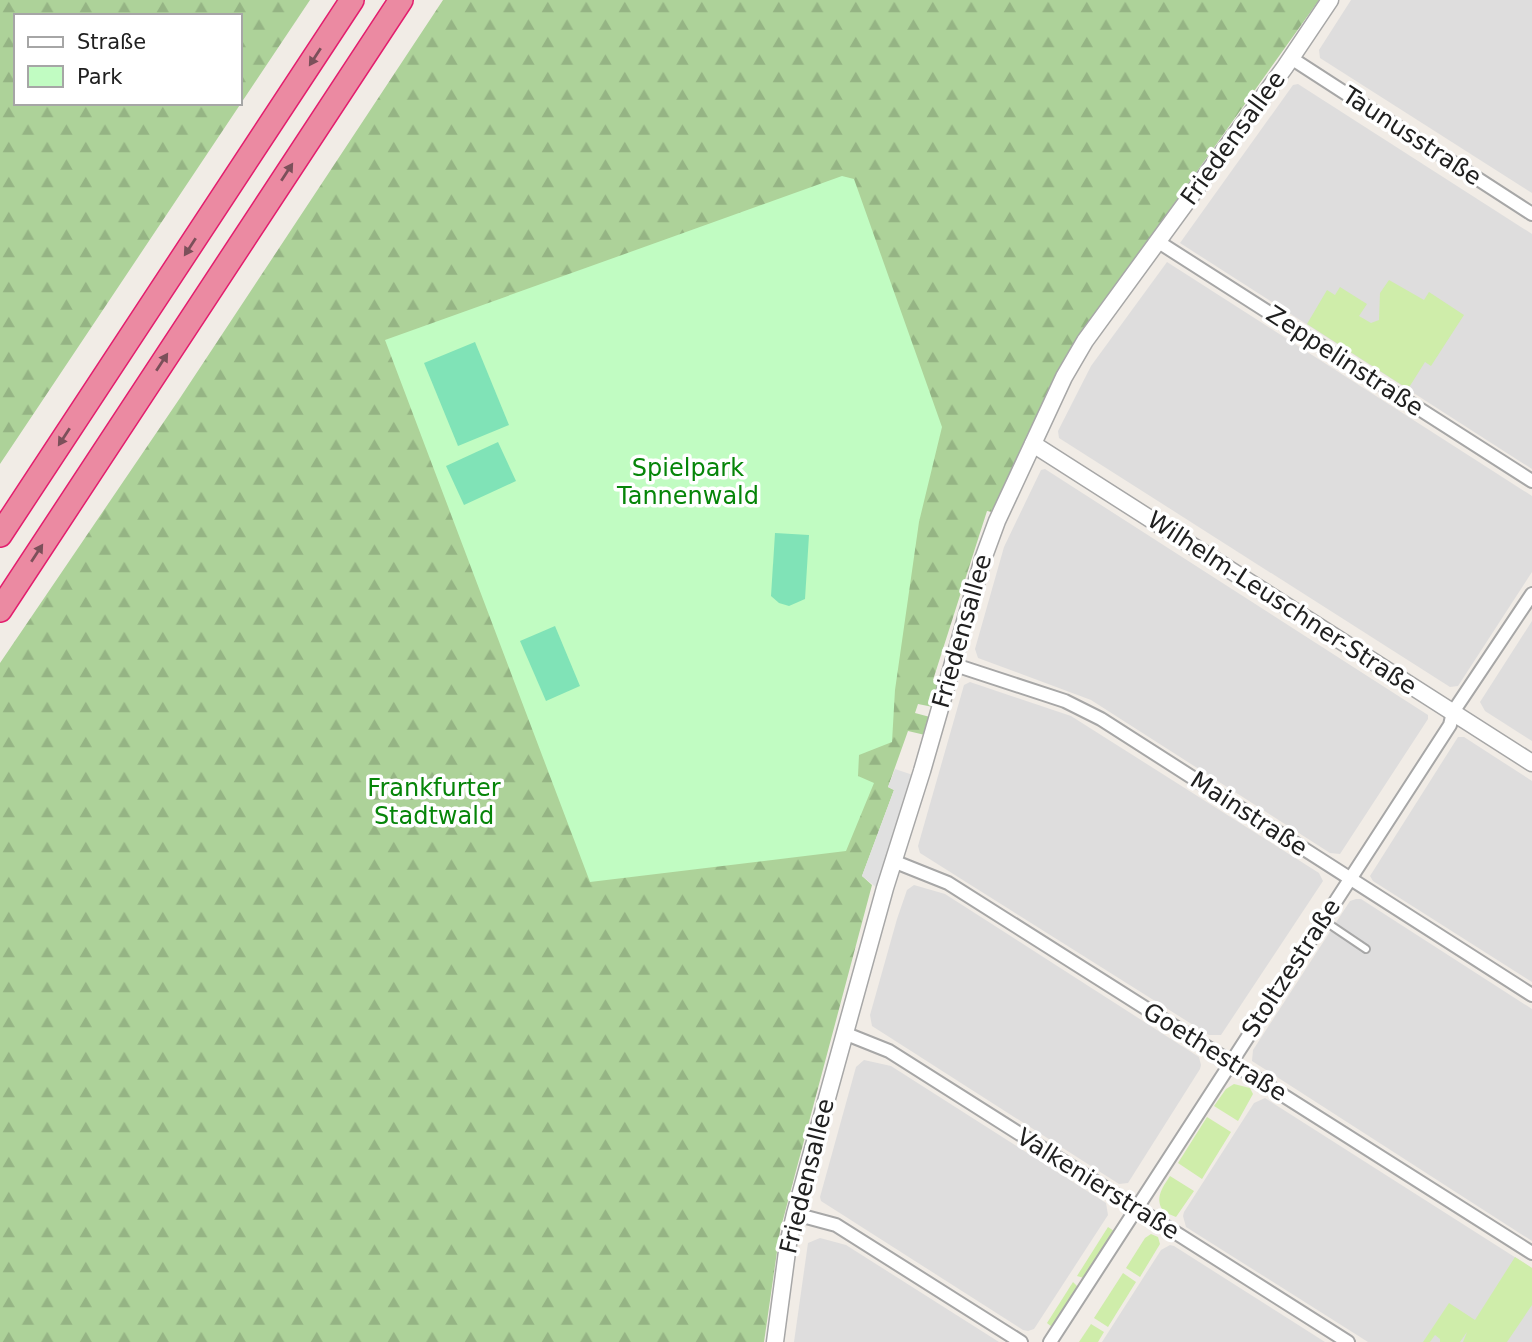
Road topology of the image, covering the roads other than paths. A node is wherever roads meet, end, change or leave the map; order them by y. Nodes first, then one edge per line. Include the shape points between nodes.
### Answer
1 (352, 0) edge
2 (401, 0) edge
3 (1330, 0) edge
4 (1292, 58) junction
5 (1532, 214) edge
6 (1157, 241) junction
7 (1032, 444) junction
8 (1532, 481) edge
9 (0, 535) edge
10 (1532, 594) edge
11 (0, 610) edge
12 (951, 664) junction
13 (1453, 712) junction
14 (1532, 763) edge
15 (894, 861) junction
16 (1350, 878) junction
17 (1323, 920) junction
18 (1366, 949) dead end
19 (1532, 995) edge
20 (844, 1033) junction
21 (1230, 1061) junction
22 (1137, 1208) junction
23 (795, 1214) junction
24 (1532, 1253) edge
25 (775, 1342) edge
26 (1021, 1342) edge
27 (1050, 1342) edge
28 (1348, 1342) edge

1 -> 9 highway
11 -> 2 highway
3 - 4 street, Friedensallee
4 - 5 street, Taunusstraße
4 - 6 street, Friedensallee
6 - 7 street, Friedensallee via 1074,359
6 - 8 street, Zeppelinstraße
7 - 12 street, Friedensallee via 989,540
7 - 13 street, Wilhelm-Leuschner-Straße
10 - 13 street, Stoltzestraße
12 - 15 street, Friedensallee
12 - 16 street, Mainstraße via 1082,708
13 - 14 street, Wilhelm-Leuschner-Straße
13 - 16 street, Stoltzestraße via 1450,725
15 - 20 street, Friedensallee
15 - 21 street, Goethestraße via 948,883
16 - 17 street, Stoltzestraße
16 - 19 street, Mainstraße
17 - 18 lane
17 - 21 street, Stoltzestraße
20 - 22 street, Valkenierstraße via 889,1051
20 - 23 street, Friedensallee
21 - 22 street, Stoltzestraße
21 - 24 street, Goethestraße
22 - 27 street, Stoltzestraße
22 - 28 street, Valkenierstraße
23 - 25 street, Friedensallee
23 - 26 street via 836,1225

